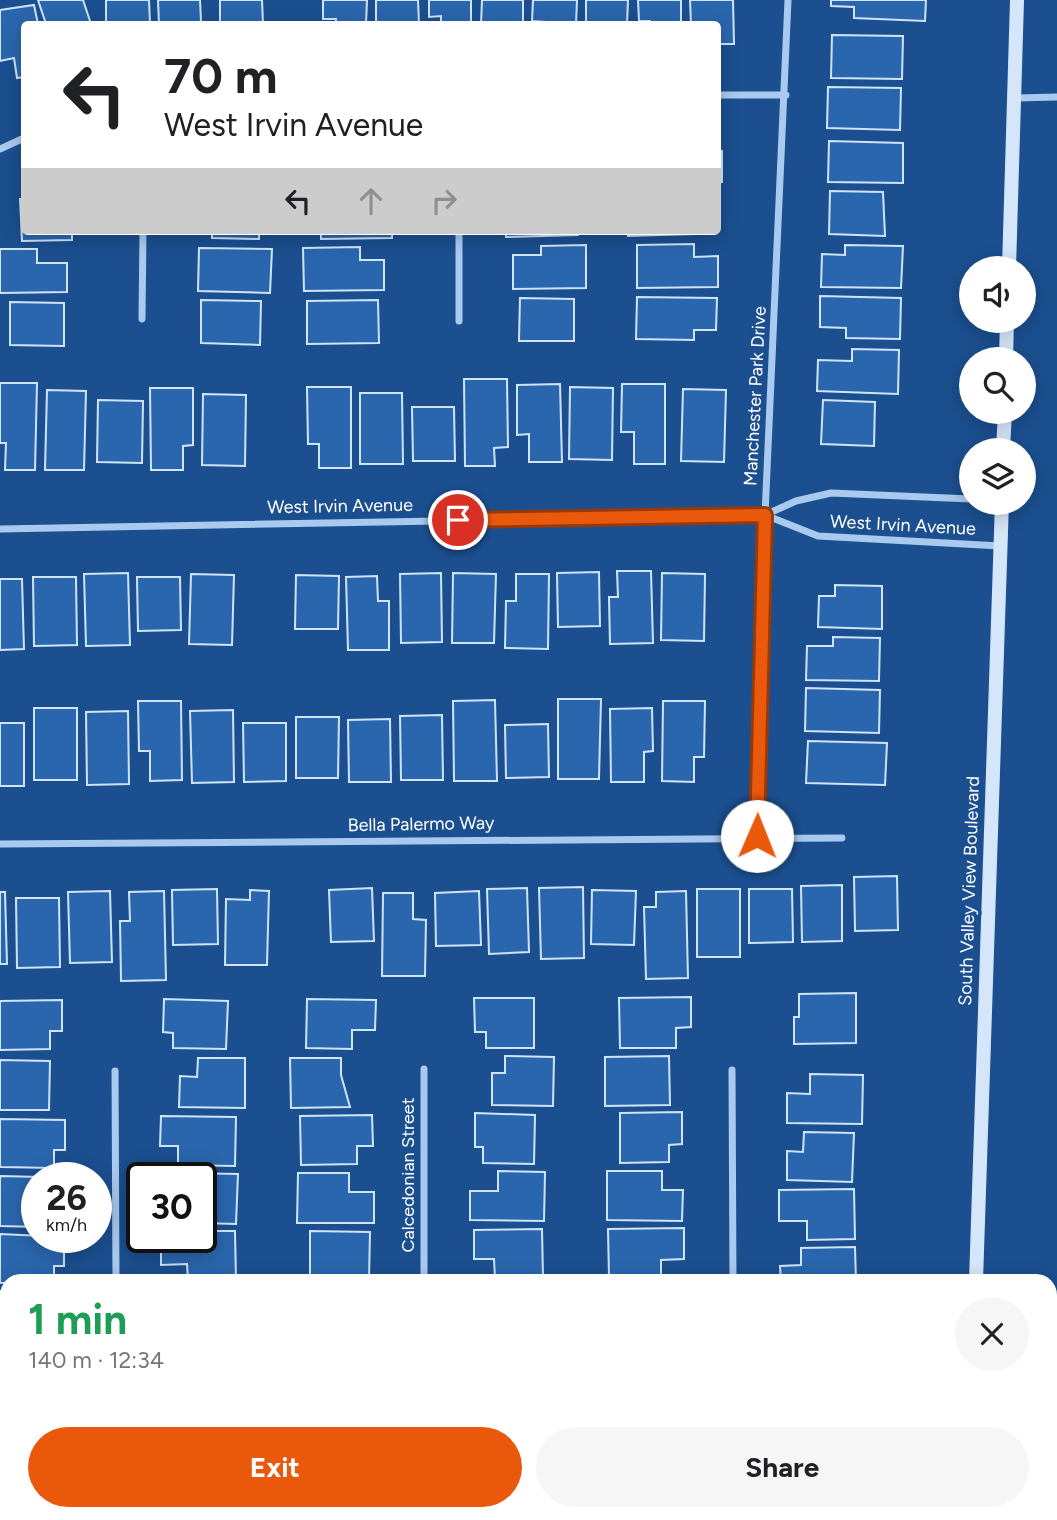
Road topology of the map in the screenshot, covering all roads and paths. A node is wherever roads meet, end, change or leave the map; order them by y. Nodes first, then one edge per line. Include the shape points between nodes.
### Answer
1 (788, 0) edge
2 (1017, 0) edge
3 (721, 95) edge
4 (786, 95) junction
5 (1057, 97) edge
6 (1014, 98) junction
7 (21, 139) edge
8 (0, 149) edge
9 (143, 235) edge
10 (459, 235) edge
11 (1009, 256) edge
12 (142, 319) dead end
13 (459, 321) dead end
14 (959, 498) edge
15 (765, 515) junction
16 (1001, 515) edge
17 (0, 529) edge
18 (1000, 546) junction
19 (757, 836) junction
20 (842, 838) dead end
21 (0, 844) edge
22 (424, 1069) dead end
23 (732, 1070) dead end
24 (115, 1071) dead end
25 (116, 1274) edge
26 (425, 1274) edge
27 (733, 1274) edge
28 (976, 1274) edge

1 - 4 street, Manchester Park Drive
2 - 6 main road
3 - 4 street
4 - 15 street, Manchester Park Drive
5 - 6 street
6 - 11 main road
7 - 8 street
9 - 12 street
10 - 13 street
14 - 15 street, West Irvin Avenue via 831,493 796,500
15 - 17 street, West Irvin Avenue
15 - 18 street, West Irvin Avenue via 818,536
15 - 19 street, Manchester Park Drive
16 - 18 main road, South Valley View Boulevard
18 - 28 main road, South Valley View Boulevard
19 - 20 street, Bella Palermo Way
19 - 21 street, Bella Palermo Way
22 - 26 street, Calcedonian Street
23 - 27 street
24 - 25 street

